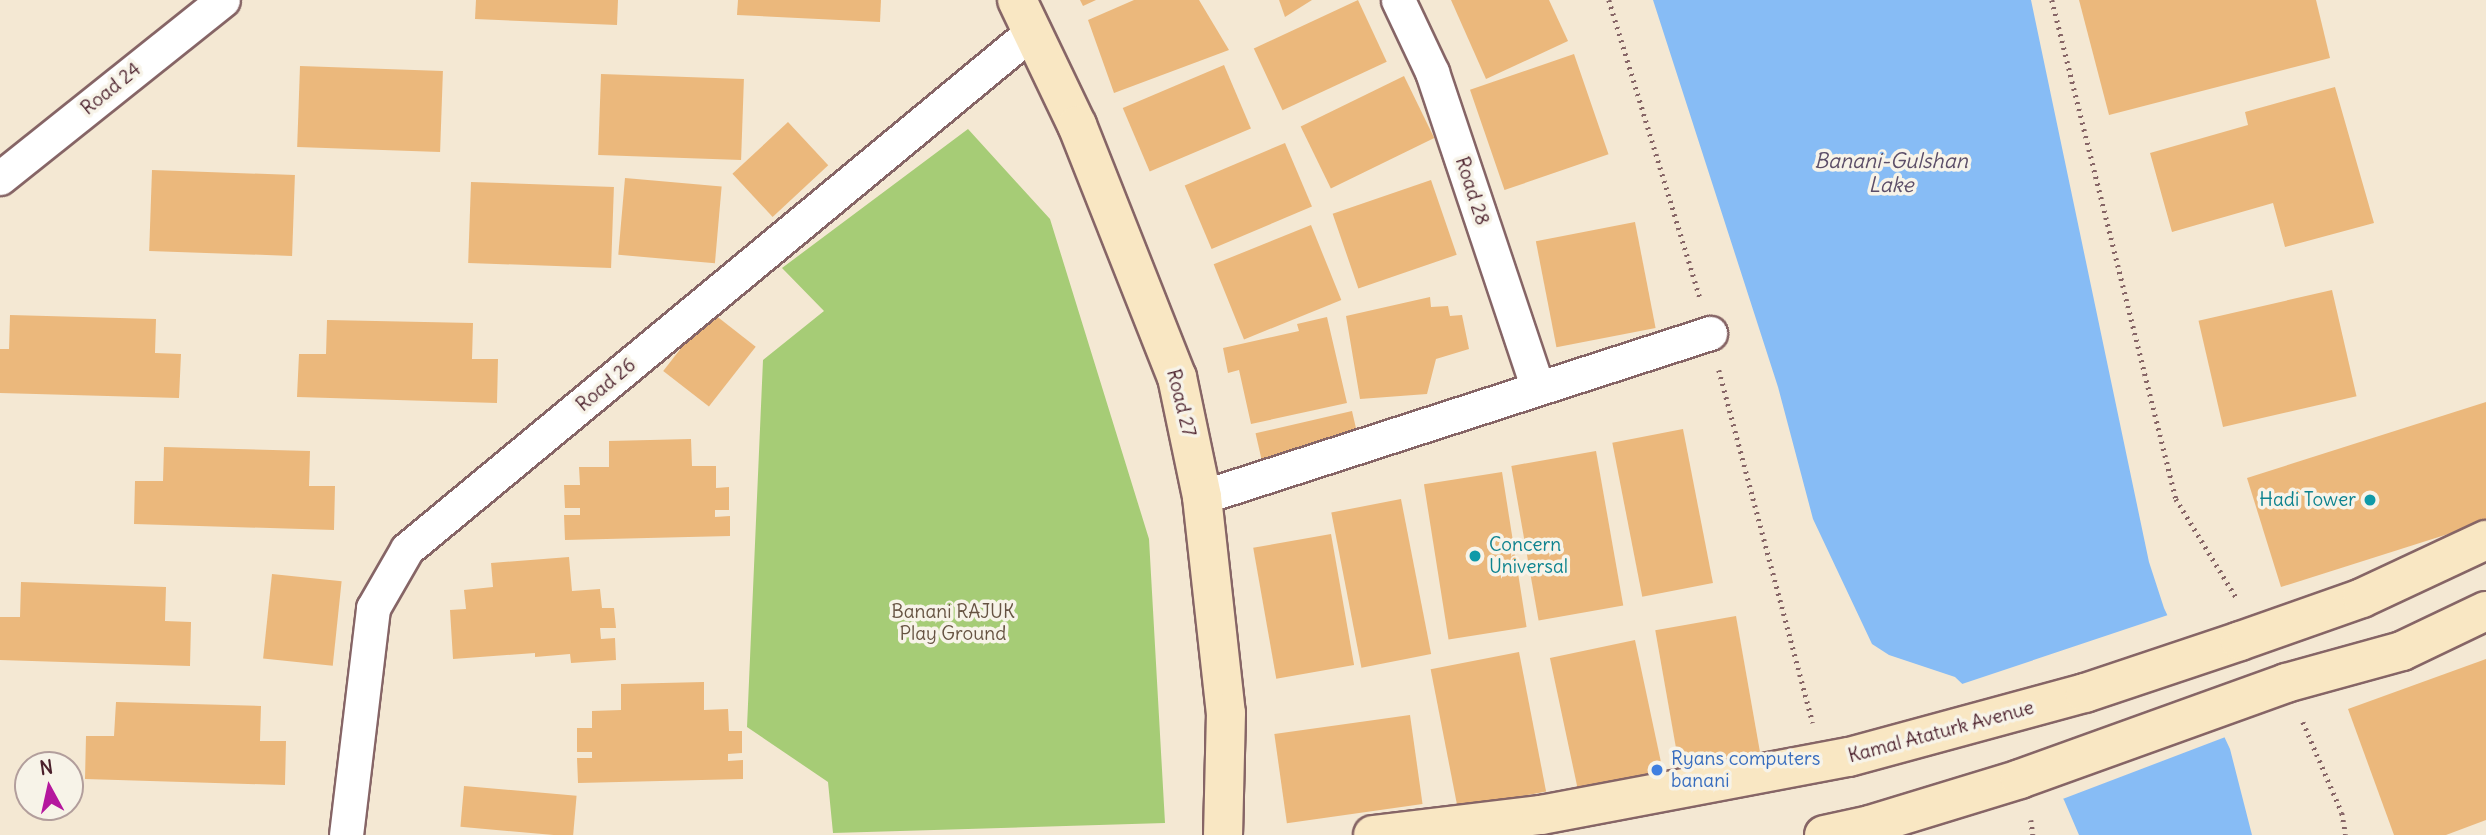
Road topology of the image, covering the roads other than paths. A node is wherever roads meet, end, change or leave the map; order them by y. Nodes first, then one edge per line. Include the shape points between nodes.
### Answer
1 (222, 0) edge
2 (1398, 0) edge
3 (1025, 15) edge
4 (0, 177) edge
5 (1710, 333) road end
6 (1537, 386) junction
7 (1202, 497) junction
8 (2486, 540) edge
9 (2486, 611) edge
10 (1870, 830) edge
11 (346, 835) edge
12 (1223, 835) edge
13 (1373, 835) edge
14 (1824, 835) edge

1 - 4 street, Road 24
2 - 6 street, Road 28 via 1432,72
3 - 7 main road, Road 27 via 1077,125 1177,377
3 - 11 street, Road 26 via 407,550 373,608
5 - 6 street
6 - 7 street
7 - 12 main road, Road 27 via 1226,713
8 - 13 main road, Kamal Ataturk Avenue via 2362,598 2085,693 1836,760 1541,815
9 - 10 main road via 2402,651 2274,688
10 - 14 main road

